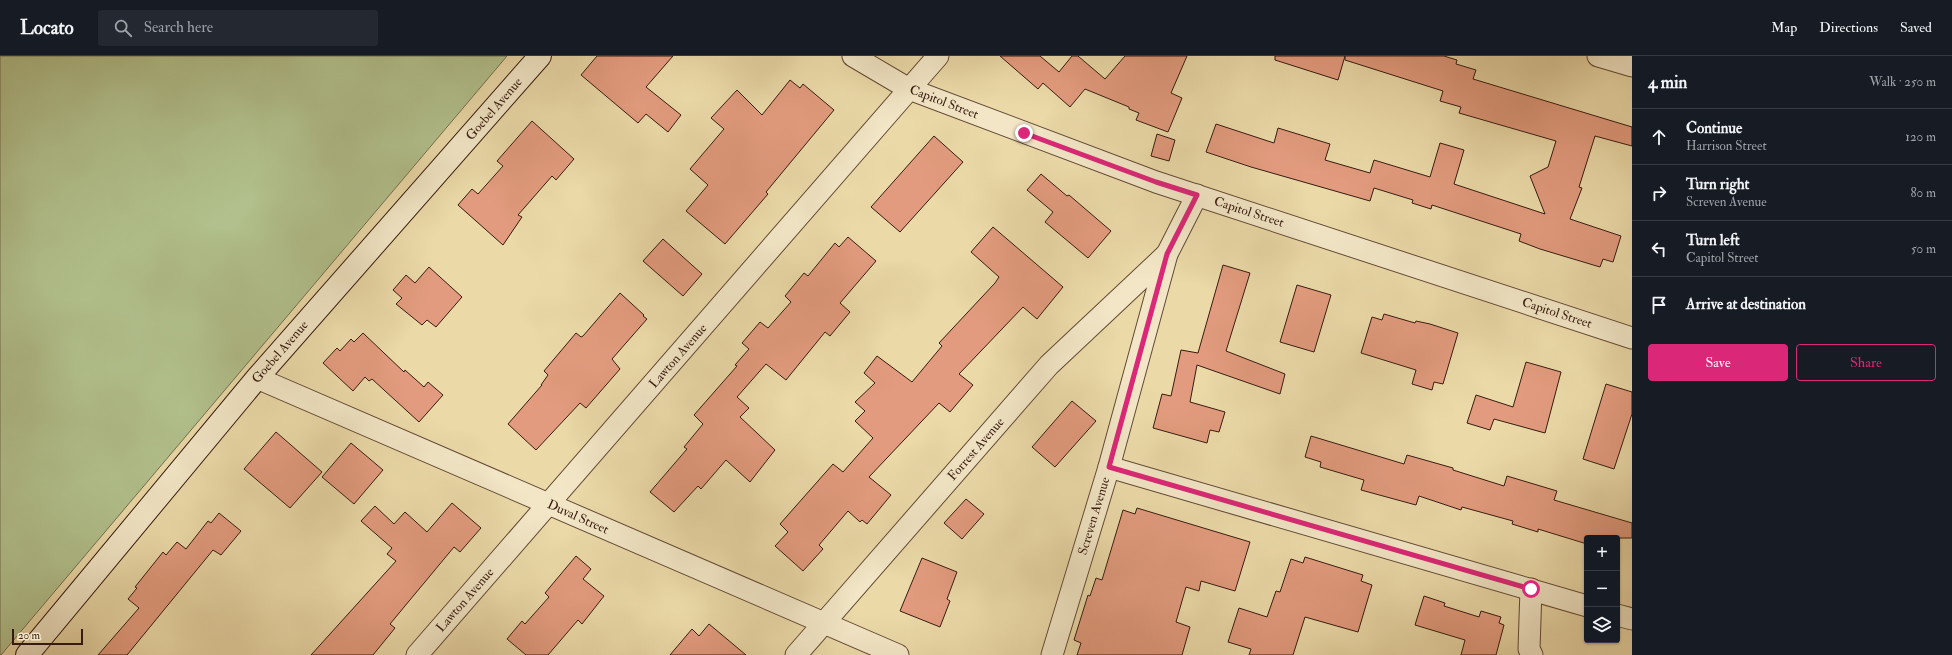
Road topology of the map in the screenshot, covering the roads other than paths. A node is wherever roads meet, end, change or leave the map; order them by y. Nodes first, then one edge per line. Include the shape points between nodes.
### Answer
1 (540, 56) edge
2 (853, 56) edge
3 (938, 56) edge
4 (1598, 56) edge
5 (1632, 66) edge
6 (909, 89) junction
7 (1197, 195) junction
8 (1167, 254) junction
9 (1632, 338) edge
10 (257, 378) junction
11 (1109, 467) junction
12 (549, 504) junction
13 (1531, 589) junction
14 (1584, 605) edge
15 (1620, 616) edge
16 (1632, 620) edge
17 (823, 623) junction
18 (27, 655) edge
19 (417, 655) edge
20 (796, 655) edge
21 (898, 655) edge
22 (1052, 655) edge
23 (1532, 655) edge

1 - 10 street, Goebel Avenue
2 - 6 street, Capitol Street
3 - 6 street, Lawton Avenue
4 - 5 street
6 - 7 street, Capitol Street
6 - 12 street, Lawton Avenue
7 - 8 street, Screven Avenue
7 - 9 street, Capitol Street
8 - 11 street, Screven Avenue
8 - 17 street, Forrest Avenue via 1049,365
10 - 12 street, Duval Street
10 - 18 street, Goebel Avenue
11 - 13 street
11 - 22 street, Screven Avenue
12 - 17 street, Duval Street
12 - 19 street, Lawton Avenue
13 - 14 street
13 - 23 street via 1529,649
15 - 16 street
17 - 20 street, Forrest Avenue
17 - 21 street, Duval Street

